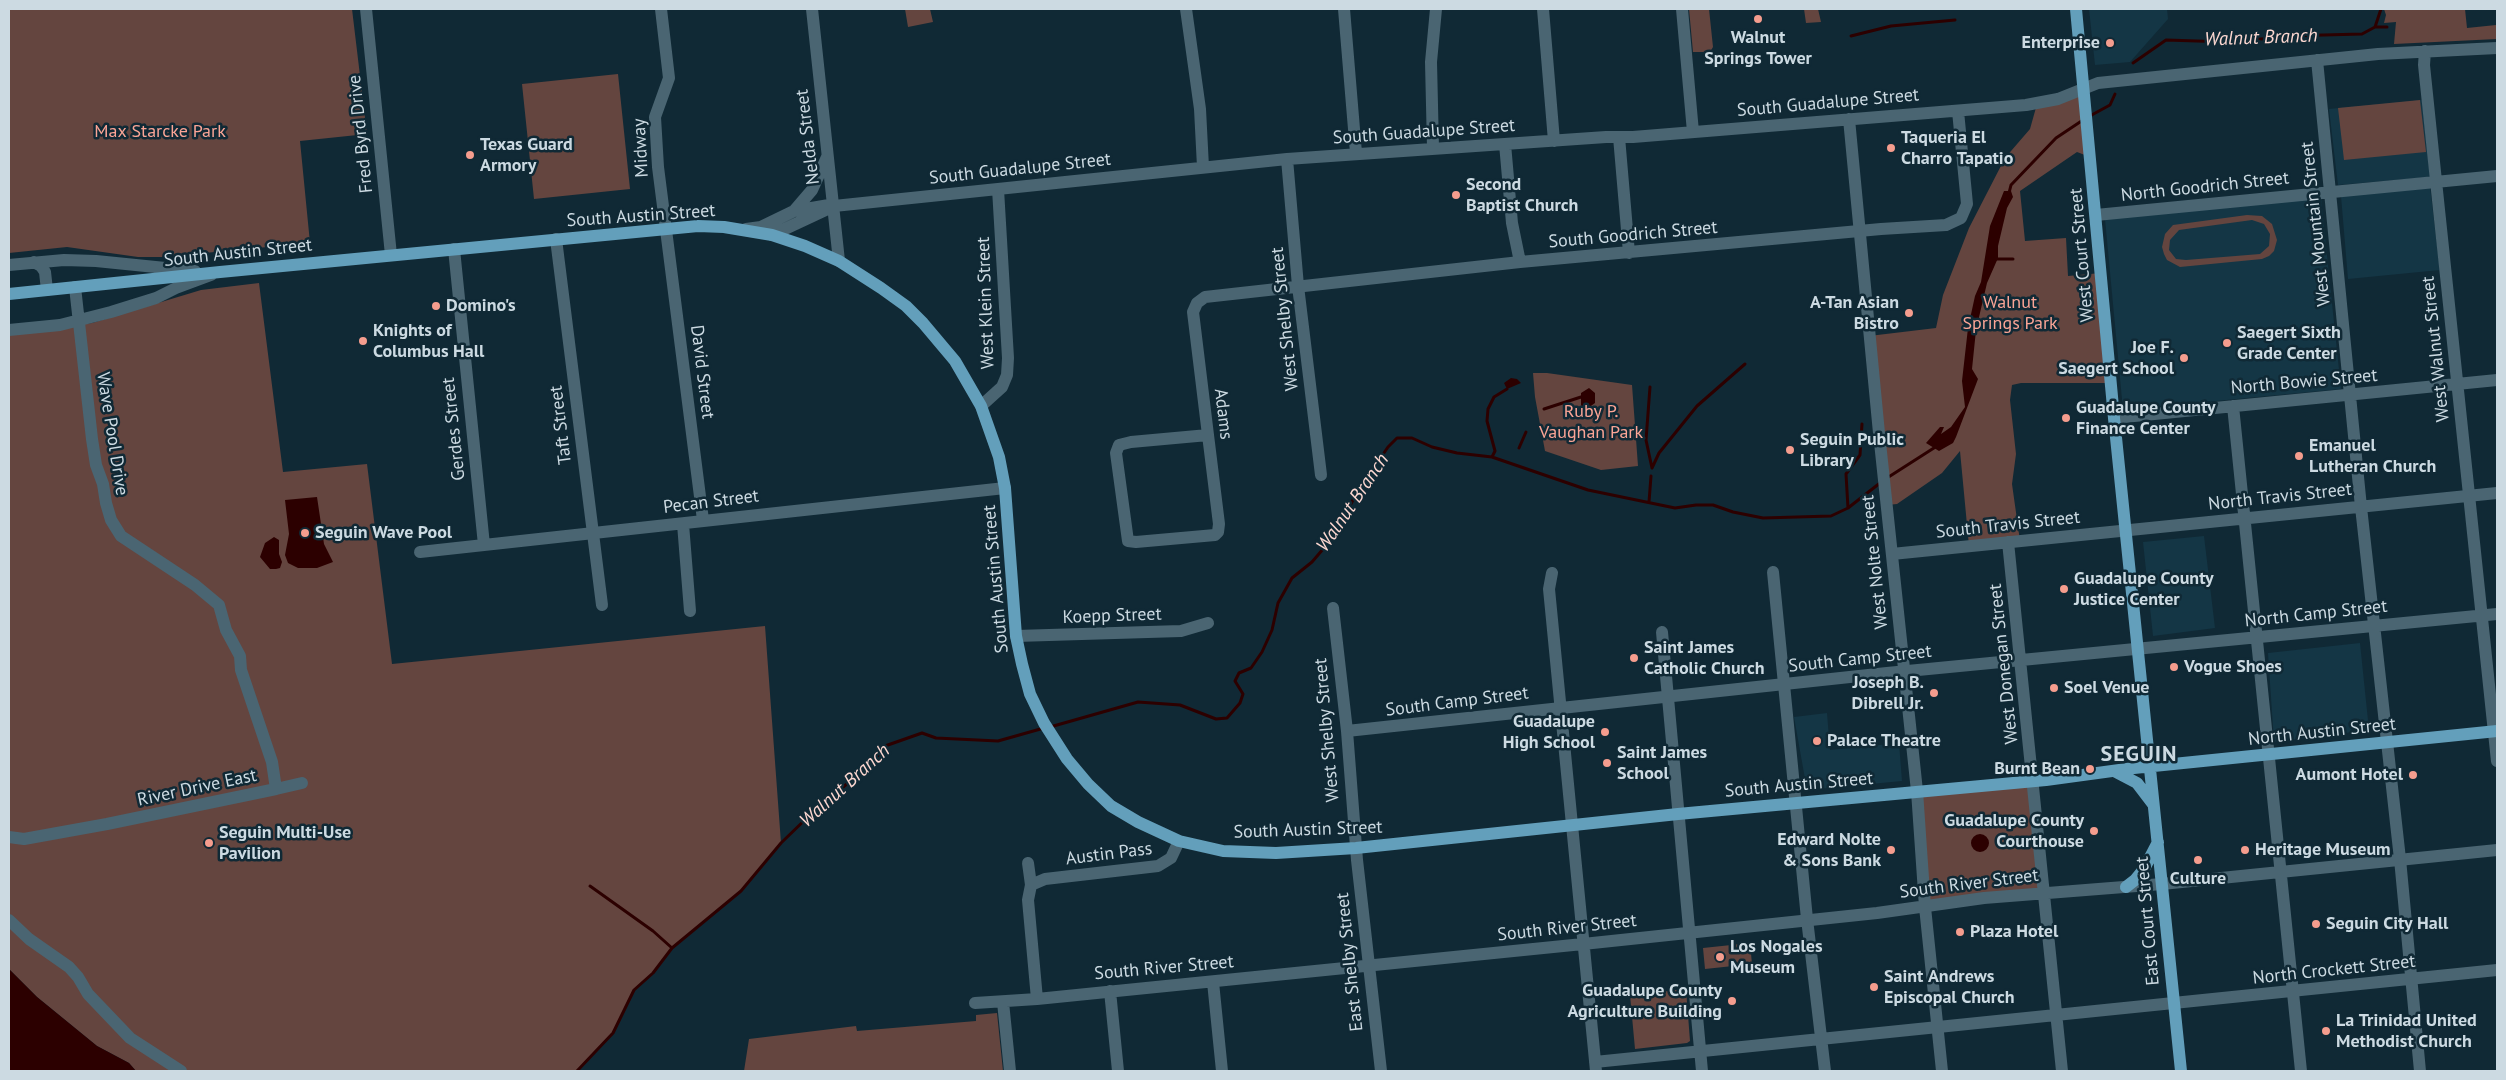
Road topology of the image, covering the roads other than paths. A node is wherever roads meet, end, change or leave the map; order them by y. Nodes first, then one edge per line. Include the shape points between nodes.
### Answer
1 (366, 9) edge
2 (661, 9) edge
3 (812, 9) edge
4 (1186, 9) edge
5 (1344, 9) edge
6 (1436, 9) edge
7 (1543, 9) edge
8 (1682, 9) edge
9 (2076, 9) edge
10 (2497, 48) edge
11 (2425, 51) junction
12 (2317, 60) junction
13 (2083, 88) junction
14 (1958, 111) junction
15 (1849, 119) junction
16 (1693, 132) junction
17 (1619, 137) junction
18 (1554, 140) junction
19 (1505, 144) junction
20 (1433, 148) junction
21 (1356, 153) junction
22 (827, 157) junction
23 (1287, 159) junction
24 (1203, 166) junction
25 (2497, 176) edge
26 (2436, 181) junction
27 (998, 189) junction
28 (2330, 192) junction
29 (834, 206) junction
30 (794, 211) junction
31 (2096, 215) junction
32 (666, 228) junction
33 (744, 229) junction
34 (1859, 232) junction
35 (772, 235) junction
36 (556, 239) junction
37 (454, 249) junction
38 (1629, 253) junction
39 (391, 255) junction
40 (839, 261) junction
41 (34, 262) junction
42 (1520, 262) junction
43 (9, 265) edge
44 (220, 272) junction
45 (1298, 286) junction
46 (76, 287) junction
47 (47, 290) junction
48 (9, 294) edge
49 (1199, 301) joint
50 (80, 320) junction
51 (9, 330) edge
52 (2497, 380) edge
53 (2458, 384) junction
54 (2350, 396) junction
55 (981, 406) junction
56 (2233, 406) junction
57 (2114, 418) junction
58 (1208, 435) junction
59 (1320, 475) dead end
60 (1005, 488) junction
61 (2497, 493) edge
62 (2471, 495) junction
63 (2361, 507) junction
64 (2244, 518) junction
65 (704, 520) junction
66 (683, 524) junction
67 (2126, 530) junction
68 (592, 533) junction
69 (2008, 542) junction
70 (484, 545) junction
71 (420, 552) dead end
72 (1892, 554) junction
73 (1773, 572) dead end
74 (1552, 573) dead end
75 (602, 605) dead end
76 (1333, 608) dead end
77 (690, 611) dead end
78 (2497, 614) edge
79 (2482, 616) junction
80 (1208, 623) dead end
81 (2374, 625) junction
82 (1662, 632) dead end
83 (1016, 636) junction
84 (2257, 637) junction
85 (2138, 648) junction
86 (2021, 660) junction
87 (1904, 672) junction
88 (243, 676) joint
89 (1784, 684) junction
90 (1669, 696) junction
91 (1560, 708) junction
92 (1347, 731) junction
93 (2496, 731) edge
94 (2386, 743) junction
95 (2270, 755) junction
96 (2497, 761) edge
97 (2151, 767) junction
98 (2116, 772) junction
99 (2034, 781) junction
100 (302, 783) dead end
101 (276, 789) junction
102 (1917, 791) junction
103 (1797, 803) junction
104 (2155, 807) junction
105 (1678, 814) junction
106 (1571, 826) junction
107 (9, 837) edge
108 (1179, 841) junction
109 (2158, 842) junction
110 (1356, 848) junction
111 (2497, 850) edge
112 (2400, 859) junction
113 (1028, 863) dead end
114 (2281, 872) junction
115 (2162, 884) junction
116 (1031, 885) junction
117 (2126, 887) junction
118 (2045, 893) junction
119 (1925, 906) junction
120 (9, 920) edge
121 (1807, 920) junction
122 (1688, 932) junction
123 (1583, 944) junction
124 (1368, 966) junction
125 (2497, 970) edge
126 (2412, 980) junction
127 (1213, 982) junction
128 (1110, 991) junction
129 (2293, 991) junction
130 (1037, 999) junction
131 (1003, 1002) junction
132 (975, 1003) dead end
133 (2174, 1004) junction
134 (2057, 1016) junction
135 (1936, 1026) junction
136 (1820, 1039) junction
137 (1700, 1051) junction
138 (1596, 1067) edge
139 (181, 1071) edge
140 (1010, 1071) edge
141 (1118, 1071) edge
142 (1222, 1071) edge
143 (1380, 1071) edge
144 (1702, 1071) edge
145 (1825, 1071) edge
146 (1942, 1071) edge
147 (2062, 1071) edge
148 (2181, 1071) edge
149 (2301, 1071) edge
150 (2420, 1071) edge

1 - 39 street, Fred Byrd Drive
2 - 32 street, Midway via 669,78 657,107 656,132
3 - 22 street, Nelda Street
4 - 24 street via 1200,109
5 - 21 street
6 - 20 street via 1431,62
7 - 18 street
8 - 16 street
9 - 13 main road, West Court Street
10 - 11 street, South Guadalupe Street
11 - 12 street, South Guadalupe Street
11 - 26 street, West Walnut Street
12 - 13 street, South Guadalupe Street via 2175,74
12 - 28 street, West Mountain Street
13 - 14 street, South Guadalupe Street via 2050,102
13 - 31 main road, West Court Street
14 - 15 street, South Guadalupe Street
14 - 34 street, South Goodrich Street via 1966,195 1965,212 1961,218 1946,225
15 - 16 street, South Guadalupe Street
15 - 34 street, West Nolte Street
16 - 17 street, South Guadalupe Street
17 - 18 street, South Guadalupe Street
17 - 38 street
18 - 19 street, South Guadalupe Street
19 - 20 street, South Guadalupe Street
19 - 42 street via 1512,223
20 - 21 street, South Guadalupe Street
21 - 23 street, South Guadalupe Street
22 - 29 street, Nelda Street
22 - 30 street via 812,190
23 - 24 street, South Guadalupe Street
23 - 45 street, West Shelby Street
24 - 27 street, South Guadalupe Street
25 - 26 street, North Goodrich Street
26 - 28 street, North Goodrich Street
26 - 53 street, West Walnut Street
27 - 29 street, South Guadalupe Street
27 - 55 street, West Klein Street via 1007,375 1002,387
28 - 31 street, North Goodrich Street
28 - 54 street, West Mountain Street
29 - 30 street via 821,205
29 - 35 street, South Guadalupe Street
29 - 40 street, Nelda Street
30 - 33 street via 761,227
31 - 57 main road, West Court Street
32 - 33 main road, South Austin Street
32 - 36 main road, South Austin Street
32 - 65 street, David Street
33 - 35 main road, South Austin Street
34 - 38 street, South Goodrich Street
34 - 72 street, West Nolte Street
35 - 40 main road, South Austin Street
36 - 37 main road, South Austin Street
36 - 68 street, Taft Street
37 - 39 main road, South Austin Street
37 - 70 street, Gerdes Street
38 - 42 street, South Goodrich Street
39 - 44 main road, South Austin Street
40 - 55 main road, South Austin Street via 881,288 923,323 955,361
41 - 43 street
41 - 44 street via 96,260 170,270
41 - 47 street via 45,272
42 - 45 street, South Goodrich Street
44 - 46 main road, South Austin Street
44 - 50 street via 156,298
45 - 49 street, South Goodrich Street via 1210,295
45 - 59 street, West Shelby Street
46 - 47 main road, South Austin Street
46 - 50 street, Wave Pool Drive
47 - 48 main road, South Austin Street
49 - 58 street, Adams via 1193,312
50 - 51 street
50 - 88 street, Wave Pool Drive via 94,448 111,520 121,536 195,585 219,605 229,639 240,656
52 - 53 street, North Bowie Street
53 - 54 street, North Bowie Street
53 - 62 street, West Walnut Street
54 - 56 street, North Bowie Street
54 - 63 street, West Mountain Street
55 - 60 main road, South Austin Street via 999,456
56 - 57 street, North Bowie Street
56 - 64 street
57 - 67 main road, West Court Street
58 - 58 street, Adams via 1119,445 1116,453 1128,541 1155,541 1218,532
60 - 65 street, Pecan Street
60 - 83 main road, South Austin Street
61 - 62 street, North Travis Street
62 - 63 street, North Travis Street
62 - 79 street, West Walnut Street
63 - 64 street, North Travis Street
63 - 81 street, West Mountain Street
64 - 67 street, North Travis Street
64 - 84 street
65 - 66 street, Pecan Street
66 - 68 street, Pecan Street
66 - 77 street
67 - 69 street, South Travis Street
67 - 85 main road, West Court Street
68 - 70 street, Pecan Street
68 - 75 street, Taft Street
69 - 72 street, South Travis Street
69 - 86 street, West Donegan Street
70 - 71 street, Pecan Street
72 - 87 street, West Nolte Street
73 - 89 street
74 - 91 street via 1549,589
76 - 92 street, West Shelby Street
78 - 79 street, North Camp Street
79 - 81 street, North Camp Street
79 - 93 street, West Walnut Street
80 - 83 street, Koepp Street via 1181,631
81 - 84 street, North Camp Street
81 - 94 street, West Mountain Street
82 - 90 street
83 - 108 main road, South Austin Street via 1025,678 1044,723 1067,759 1111,806
84 - 85 street, North Camp Street
84 - 95 street
85 - 86 street, South Camp Street
85 - 97 main road, West Court Street
86 - 87 street, South Camp Street
86 - 99 street, West Donegan Street
87 - 89 street, South Camp Street
87 - 102 street, West Nolte Street
88 - 101 street, River Drive East via 272,762
89 - 90 street, South Camp Street
89 - 103 street
90 - 91 street, South Camp Street
90 - 105 street
91 - 92 street, South Camp Street
91 - 106 street
92 - 110 street, West Shelby Street
93 - 94 main road, North Austin Street
93 - 96 street, West Walnut Street
94 - 95 main road, North Austin Street
94 - 112 street, West Mountain Street
95 - 97 main road, North Austin Street
95 - 114 street
97 - 98 main road, South Austin Street
97 - 104 main road, East Court Street
98 - 99 main road, South Austin Street
98 - 104 main road via 2137,784
99 - 102 main road, South Austin Street
99 - 118 street
100 - 101 street
101 - 107 street, River Drive East via 98,826 24,839
102 - 103 main road, South Austin Street
102 - 119 street, West Nolte Street
103 - 105 main road, South Austin Street
103 - 121 street
104 - 109 main road, East Court Street
105 - 106 main road, South Austin Street
105 - 122 street
106 - 110 main road, South Austin Street
106 - 123 street
108 - 110 main road, South Austin Street via 1247,853
108 - 116 street, Austin Pass via 1171,858 1158,866 1045,879
109 - 115 main road, East Court Street
109 - 117 main road via 2144,869
110 - 124 street, East Shelby Street
111 - 112 street, South River Street
112 - 114 street, South River Street
112 - 126 street, West Mountain Street
113 - 116 street
114 - 115 street, South River Street
114 - 129 street
115 - 117 street, South River Street
115 - 133 main road, East Court Street
116 - 130 street via 1028,900
117 - 118 street, South River Street
118 - 119 street, South River Street
118 - 134 street
119 - 121 street, South River Street
119 - 135 street, West Nolte Street
120 - 139 street via 29,939 69,967 88,994 130,1038
121 - 122 street, South River Street
121 - 136 street
122 - 123 street, South River Street
122 - 137 street
123 - 124 street, South River Street
123 - 138 street
124 - 127 street, South River Street
124 - 143 street, East Shelby Street
125 - 126 street, North Crockett Street
126 - 129 street, North Crockett Street
126 - 150 street, West Mountain Street
127 - 128 street, South River Street
127 - 142 street
128 - 130 street, South River Street
128 - 141 street
129 - 133 street, North Crockett Street
129 - 149 street
130 - 131 street, South River Street
131 - 132 street, South River Street
131 - 140 street
133 - 134 street, North Crockett Street
133 - 148 main road, East Court Street
134 - 135 street, North Crockett Street
134 - 147 street
135 - 136 street, North Crockett Street
135 - 146 street, West Nolte Street
136 - 137 street, North Crockett Street
136 - 145 street
137 - 138 street, North Crockett Street
137 - 144 street

